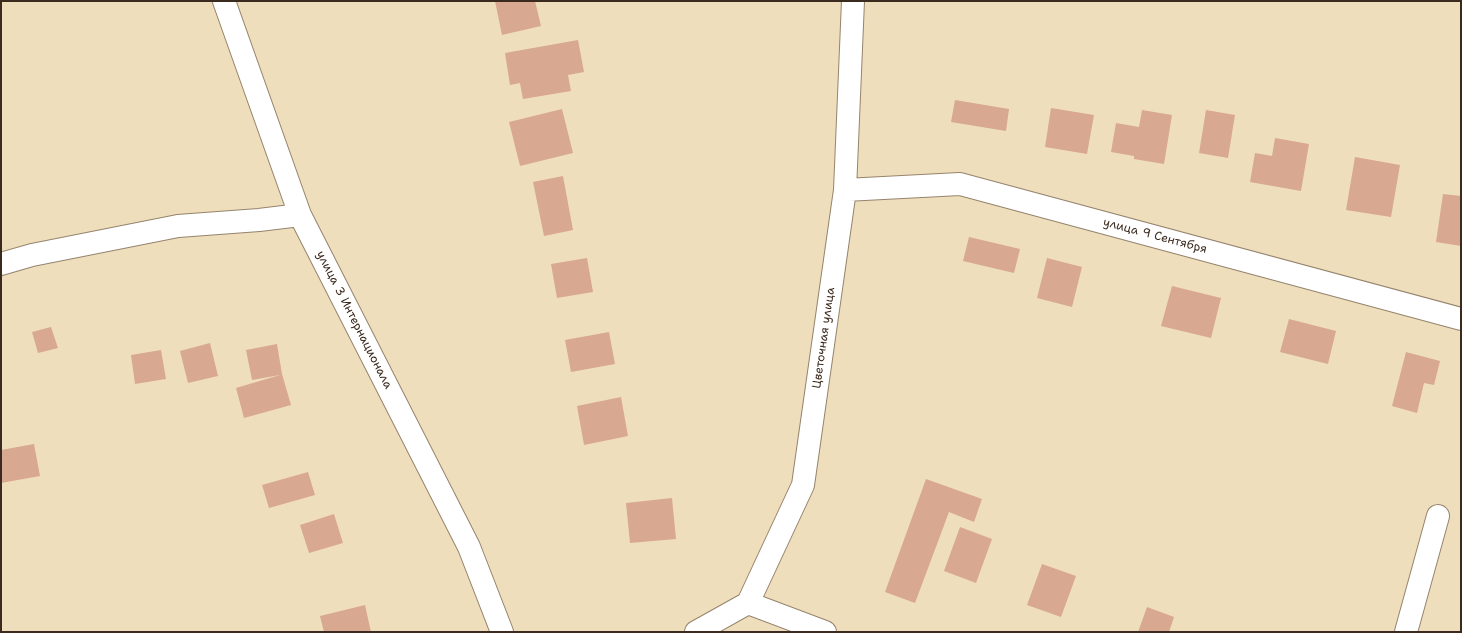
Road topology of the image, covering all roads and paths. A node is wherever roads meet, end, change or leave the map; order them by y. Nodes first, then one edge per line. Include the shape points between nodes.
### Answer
1 (224, 1) edge
2 (853, 1) edge
3 (845, 190) junction
4 (300, 215) junction
5 (1, 264) edge
6 (1461, 319) edge
7 (1438, 516) dead end
8 (748, 603) junction
9 (502, 632) edge
10 (696, 632) edge
11 (825, 632) edge
12 (1406, 632) edge

1 - 4 street, улица 3 Интернационала
2 - 3 street, Цветочная улица
3 - 6 street, улица 9 Сентября via 960,184
3 - 8 street, Цветочная улица via 803,485
4 - 5 street via 178,226 32,255
4 - 9 street, улица 3 Интернационала via 469,547
7 - 12 street
8 - 10 street
8 - 11 street

